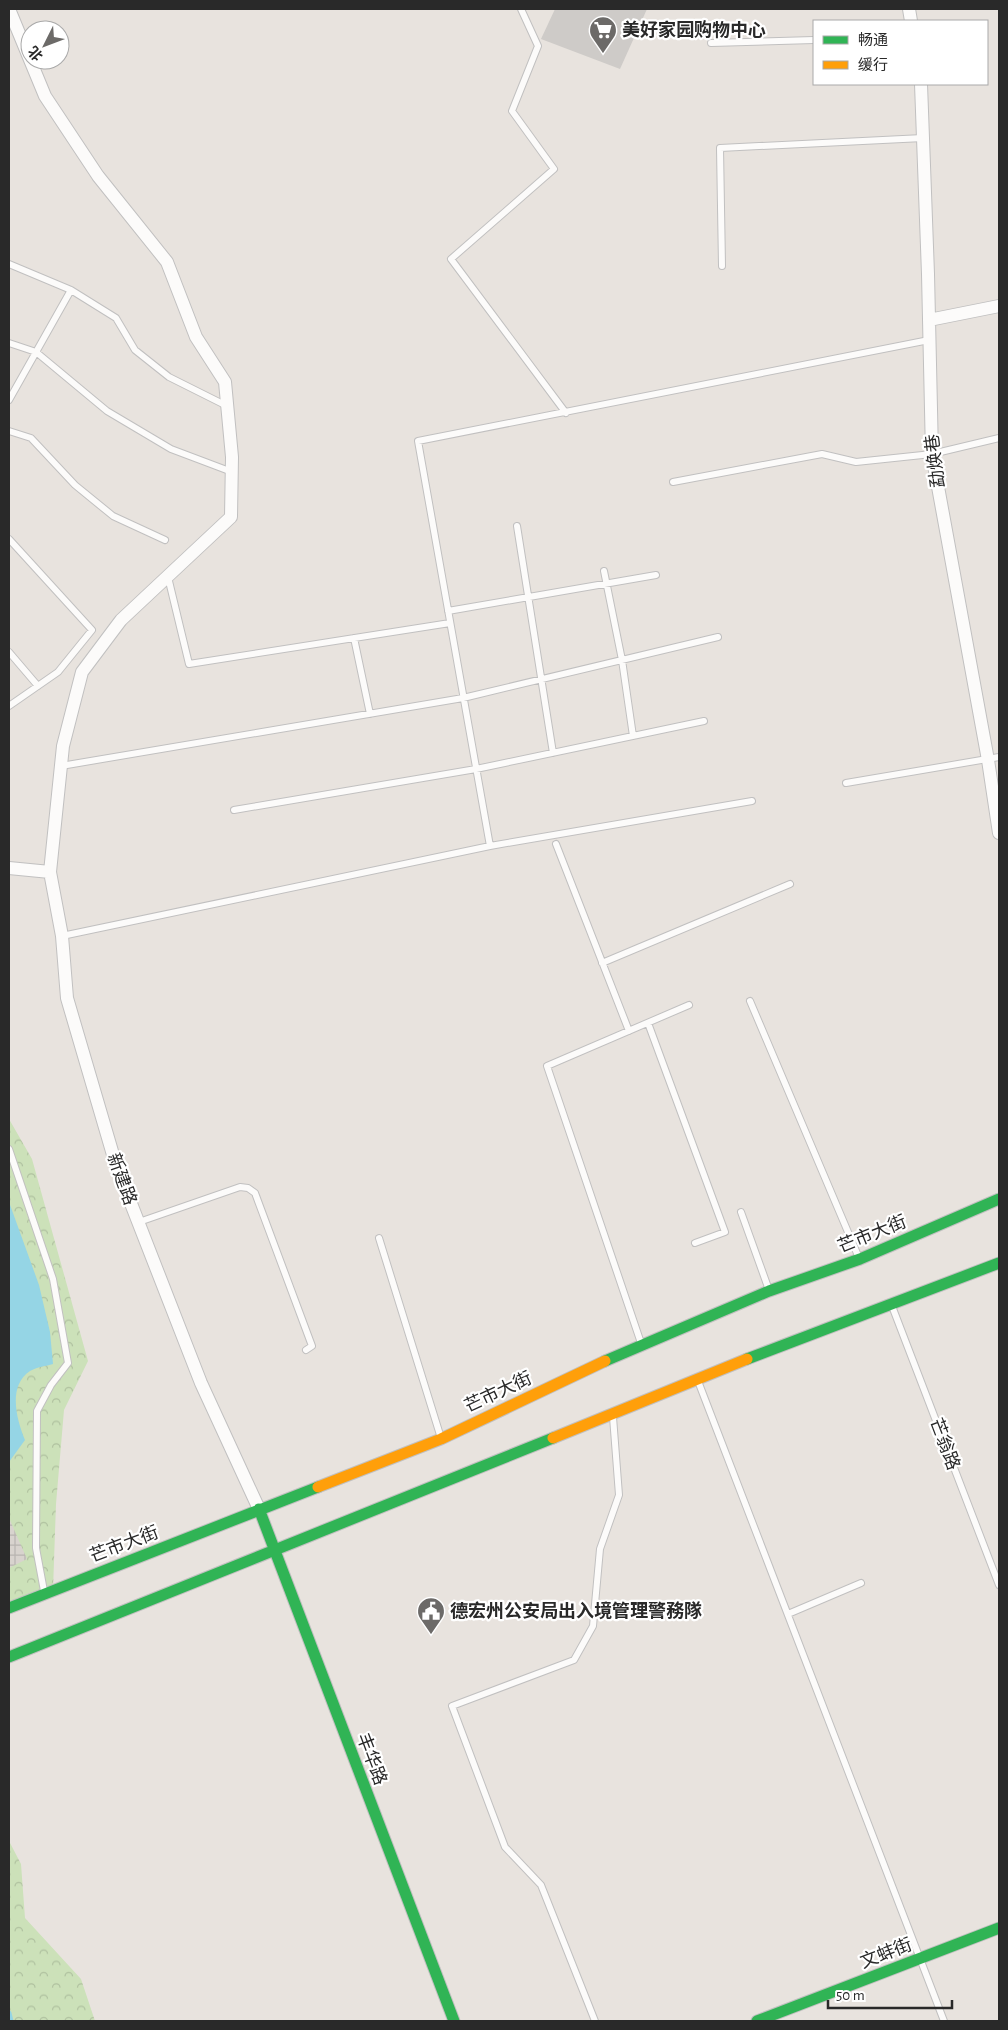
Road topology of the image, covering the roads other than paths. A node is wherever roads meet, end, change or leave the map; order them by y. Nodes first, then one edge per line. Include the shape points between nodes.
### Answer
1 (9, 9) edge
2 (521, 9) edge
3 (813, 40) edge
4 (711, 42) dead end
5 (921, 85) edge
6 (923, 138) junction
7 (9, 264) edge
8 (722, 266) dead end
9 (71, 290) junction
10 (999, 306) edge
11 (929, 320) junction
12 (930, 340) junction
13 (9, 343) edge
14 (36, 352) junction
15 (9, 400) edge
16 (227, 406) junction
17 (566, 413) junction
18 (9, 431) edge
19 (999, 438) edge
20 (932, 454) junction
21 (232, 472) junction
22 (672, 482) dead end
23 (517, 526) dead end
24 (9, 539) edge
25 (165, 540) dead end
26 (604, 571) dead end
27 (656, 575) dead end
28 (168, 577) junction
29 (606, 584) junction
30 (529, 598) junction
31 (448, 610) junction
32 (450, 623) junction
33 (718, 637) dead end
34 (354, 638) junction
35 (9, 652) edge
36 (622, 660) junction
37 (542, 679) junction
38 (38, 686) junction
39 (464, 698) junction
40 (9, 706) edge
41 (370, 714) junction
42 (704, 720) dead end
43 (633, 736) junction
44 (554, 753) junction
45 (994, 758) edge
46 (61, 766) junction
47 (476, 769) junction
48 (846, 783) dead end
49 (752, 801) dead end
50 (234, 810) dead end
51 (999, 833) edge
52 (556, 844) dead end
53 (490, 846) junction
54 (9, 868) edge
55 (50, 872) junction
56 (790, 884) dead end
57 (62, 936) junction
58 (602, 962) junction
59 (750, 1001) dead end
60 (689, 1006) dead end
61 (648, 1023) junction
62 (629, 1031) junction
63 (9, 1149) edge
64 (999, 1199) edge
65 (741, 1212) dead end
66 (139, 1222) junction
67 (379, 1238) dead end
68 (695, 1243) dead end
69 (860, 1259) junction
70 (999, 1263) edge
71 (769, 1291) junction
72 (891, 1304) junction
73 (641, 1344) junction
74 (306, 1350) dead end
75 (696, 1378) junction
76 (613, 1414) junction
77 (441, 1439) junction
78 (259, 1509) junction
79 (274, 1550) junction
80 (861, 1583) dead end
81 (999, 1585) edge
82 (44, 1594) junction
83 (9, 1608) edge
84 (788, 1614) junction
85 (9, 1657) edge
86 (999, 1928) edge
87 (920, 1958) junction
88 (454, 2021) edge
89 (595, 2021) edge
90 (757, 2021) edge
91 (944, 2021) edge

1 - 16 street, 新建路 via 45,96 98,176 167,262 196,337 225,382
2 - 17 lane via 538,46 512,111 554,169 451,259
3 - 4 lane
5 - 6 street, 勐焕巷
6 - 8 lane via 720,148
6 - 11 street, 勐焕巷
7 - 9 lane
9 - 14 lane
9 - 16 lane via 116,318 135,350 169,377
10 - 11 street
11 - 12 street, 勐焕巷
12 - 17 lane
12 - 20 street, 勐焕巷
13 - 14 lane
14 - 15 lane
14 - 21 lane via 107,411 171,449
16 - 21 street, 新建路
17 - 31 lane via 418,442
18 - 25 lane via 31,438 75,485 113,516
19 - 20 lane
20 - 22 lane via 856,462 822,454
20 - 45 street, 勐焕巷
21 - 28 street, 新建路 via 231,517
23 - 30 lane
24 - 38 lane via 92,630 58,672
26 - 29 lane
27 - 29 lane
28 - 34 lane via 190,664
28 - 46 street, 新建路 via 121,620 82,672
29 - 30 lane
29 - 36 lane
30 - 31 lane
30 - 37 lane
31 - 32 lane
32 - 34 lane
32 - 39 lane
33 - 36 lane
34 - 41 lane
35 - 38 lane
36 - 37 lane
36 - 43 lane
37 - 39 lane
37 - 44 lane
38 - 40 lane
39 - 41 lane
39 - 47 lane
41 - 46 lane
42 - 43 lane
43 - 44 lane
44 - 47 lane
45 - 48 lane
45 - 51 street, 勐焕巷
46 - 55 street, 新建路
47 - 50 lane
47 - 53 lane
49 - 53 lane
52 - 58 lane
53 - 57 lane
54 - 55 street
55 - 57 street, 新建路
56 - 58 lane
57 - 66 street, 新建路 via 67,998 116,1165
58 - 62 lane
59 - 69 lane
60 - 61 lane
61 - 62 lane
61 - 68 lane via 726,1232
62 - 73 lane via 547,1066
63 - 82 lane via 54,1279 68,1363 37,1411 36,1548
64 - 69 main road, 芒市大街
65 - 71 lane
66 - 74 lane via 240,1187 255,1193 312,1346
66 - 78 street, 新建路 via 201,1383
67 - 77 lane
69 - 71 main road, 芒市大街
70 - 72 main road
71 - 73 main road, 芒市大街
72 - 75 main road
72 - 81 lane, 芒翁路
73 - 77 main road, 芒市大街
75 - 76 main road
75 - 84 lane
76 - 79 main road
76 - 89 lane via 619,1495 600,1549 593,1626 574,1660 452,1706 505,1847 541,1885
77 - 78 main road, 芒市大街
78 - 79 main road, 丰华路
78 - 82 main road, 芒市大街
79 - 85 main road
79 - 88 main road, 丰华路
80 - 84 lane
82 - 83 main road, 芒市大街
84 - 87 lane
86 - 87 main road, 文蚌街
87 - 90 main road, 文蚌街
87 - 91 lane

